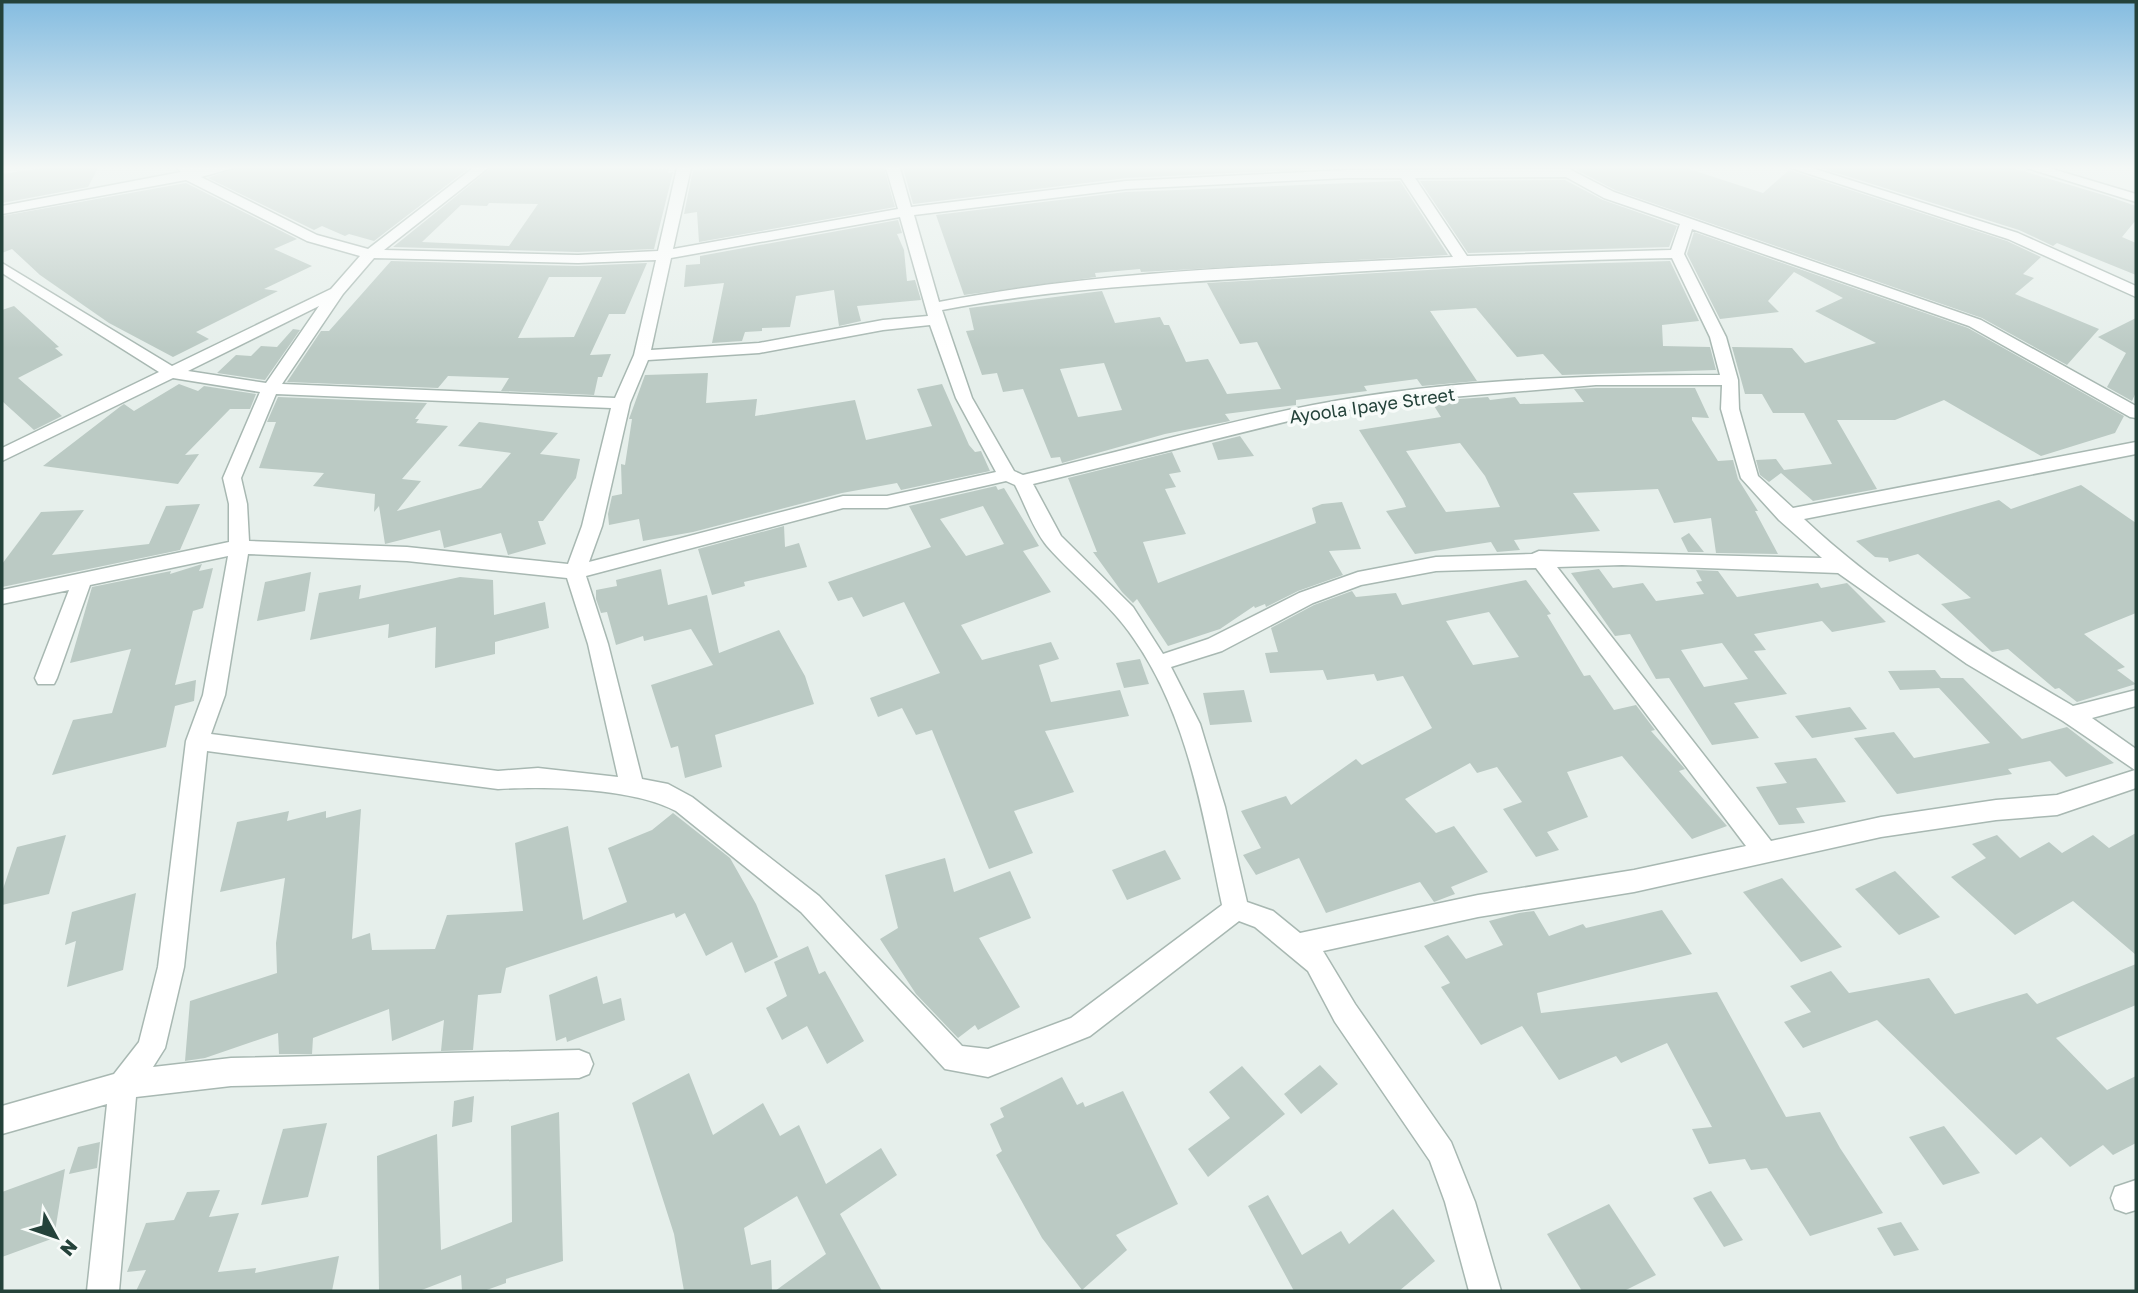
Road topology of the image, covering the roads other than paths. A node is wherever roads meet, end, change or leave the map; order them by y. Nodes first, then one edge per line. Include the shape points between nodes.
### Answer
1 (294, 228) edge
2 (403, 228) edge
3 (672, 228) edge
4 (815, 228) edge
5 (910, 228) edge
6 (1442, 228) edge
7 (1686, 228) edge
8 (1709, 228) edge
9 (1991, 228) edge
10 (370, 254) junction
11 (1677, 254) junction
12 (666, 255) junction
13 (1462, 259) junction
14 (2, 267) edge
15 (337, 291) junction
16 (2136, 292) edge
17 (936, 314) junction
18 (642, 355) junction
19 (172, 373) junction
20 (1730, 380) junction
21 (270, 388) junction
22 (621, 403) junction
23 (2136, 413) edge
24 (2136, 448) edge
25 (2, 455) edge
26 (1014, 478) junction
27 (1786, 516) junction
28 (239, 547) junction
29 (1539, 558) junction
30 (1842, 566) junction
31 (575, 572) junction
32 (83, 578) junction
33 (2, 597) edge
34 (1158, 663) junction
35 (46, 678) dead end
36 (2136, 698) edge
37 (2071, 715) junction
38 (197, 741) junction
39 (2136, 761) edge
40 (2136, 779) edge
41 (632, 788) junction
42 (1765, 852) junction
43 (1237, 909) junction
44 (1298, 945) junction
45 (579, 1064) dead end
46 (123, 1085) junction
47 (2, 1120) edge
48 (1481, 1289) edge
49 (103, 1291) edge

1 - 10 street
2 - 10 street
3 - 12 street
4 - 12 street
5 - 17 street
6 - 13 street
7 - 11 street
8 - 23 street via 1975,323
9 - 16 street
10 - 12 street via 578,259
10 - 15 street
11 - 13 street
11 - 20 street via 1718,337
12 - 18 street
13 - 17 street via 1032,291
14 - 19 street
15 - 19 street
15 - 21 street
17 - 18 street via 759,348
17 - 26 street via 964,398
18 - 22 street
19 - 21 street
19 - 25 street
20 - 26 street, Ayoola Ipaye Street via 1597,380 1416,395 1313,410
20 - 27 street via 1730,409 1750,478
21 - 22 street
21 - 28 street via 232,478
22 - 31 street via 592,526
24 - 27 street
26 - 31 street, Ayoola Ipaye Street via 887,502 843,502
26 - 34 street via 1053,540 1125,612
27 - 30 street
28 - 31 street via 407,554
28 - 32 street
28 - 38 street via 214,695
29 - 30 street
29 - 34 street via 1436,564 1358,579 1306,598 1215,645
29 - 42 street
30 - 37 street via 1974,658
31 - 41 street via 598,644
32 - 33 street
32 - 35 street
34 - 43 street via 1189,724
36 - 37 street
37 - 39 street
38 - 41 street via 498,780 538,777
38 - 46 street via 171,967 151,1048
40 - 42 street via 2057,805 1881,827
41 - 43 street via 660,791 684,804 810,904 955,1059 988,1063 1080,1027
42 - 44 street
43 - 44 street via 1264,919
44 - 48 street via 1317,962 1345,1013 1441,1152 1460,1202
45 - 46 street via 262,1069
46 - 47 street
46 - 49 street

